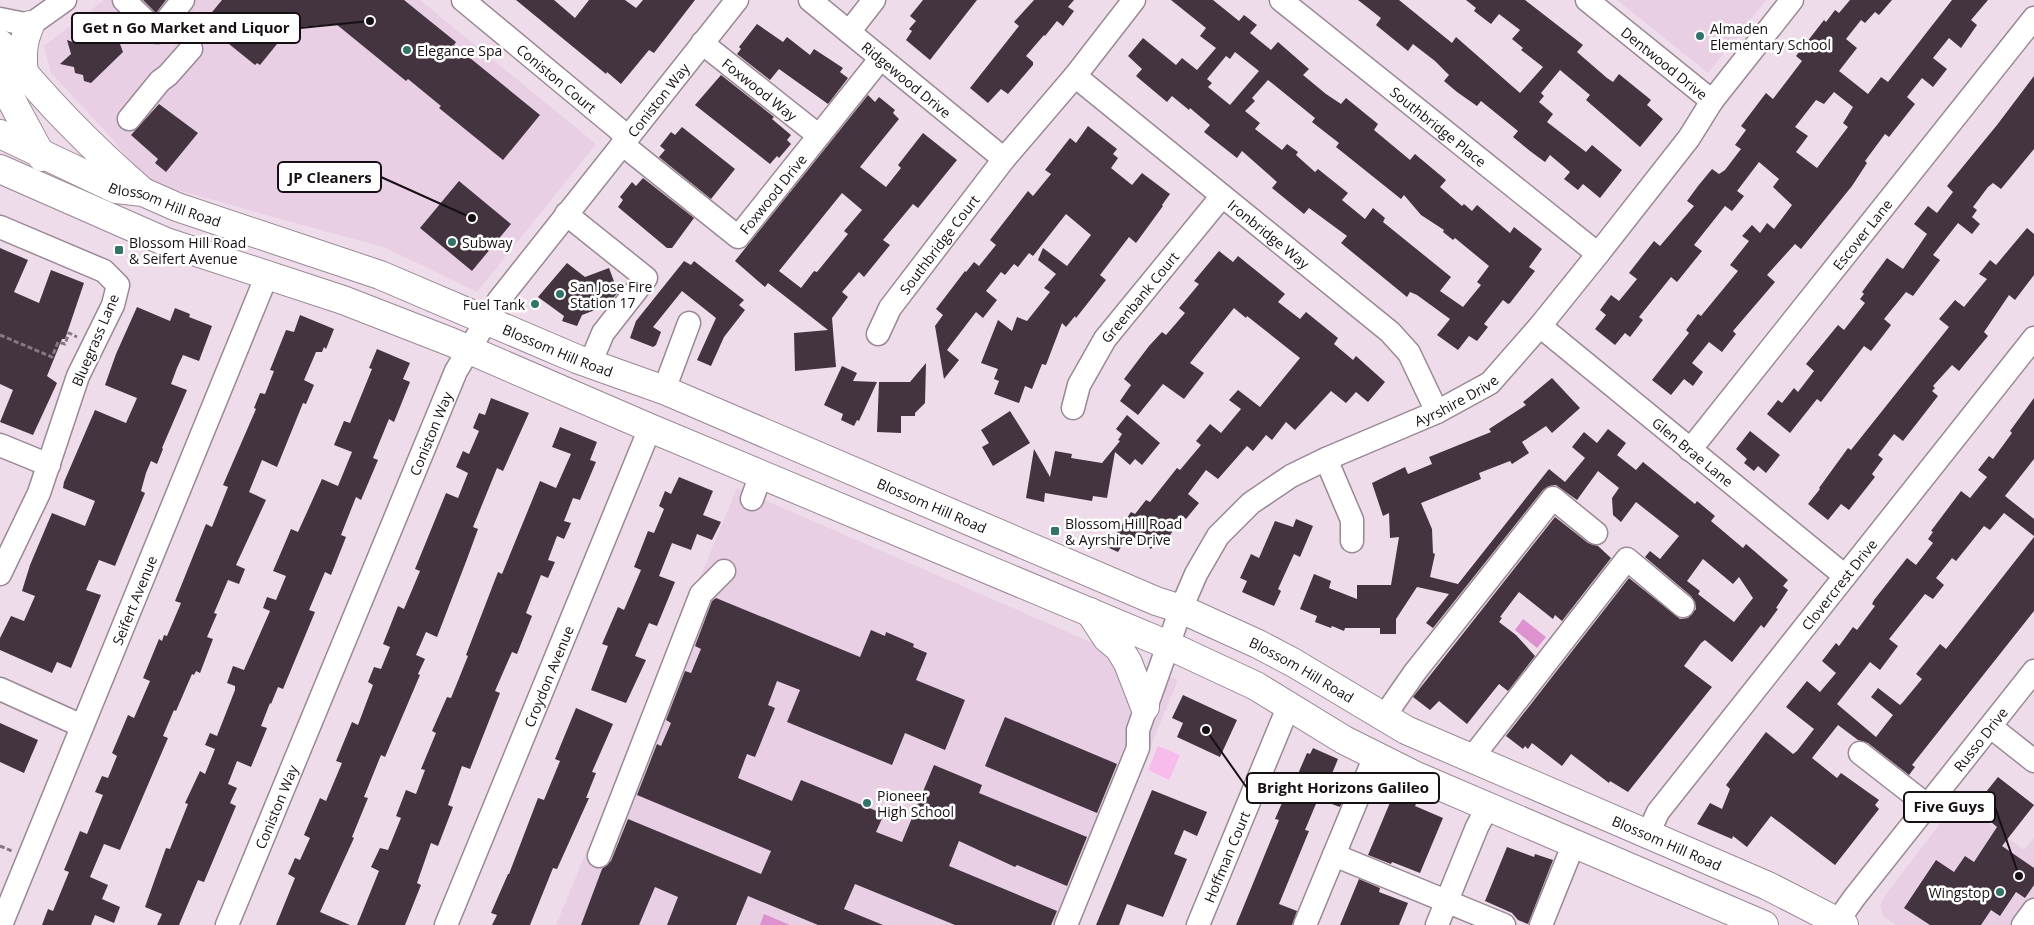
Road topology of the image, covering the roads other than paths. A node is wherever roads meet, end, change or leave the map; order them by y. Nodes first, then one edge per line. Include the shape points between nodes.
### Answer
1 (65, 0) edge
2 (124, 0) edge
3 (183, 0) edge
4 (463, 0) edge
5 (737, 0) edge
6 (810, 0) edge
7 (874, 0) edge
8 (1134, 0) edge
9 (1281, 0) edge
10 (1587, 0) edge
11 (1792, 0) edge
12 (2034, 18) edge
13 (0, 19) edge
14 (30, 25) junction
15 (849, 32) junction
16 (0, 44) edge
17 (702, 44) junction
18 (191, 49) dead end
19 (881, 58) junction
20 (1075, 76) junction
21 (12, 77) edge
22 (1712, 101) junction
23 (129, 119) dead end
24 (0, 134) edge
25 (818, 135) junction
26 (625, 140) junction
27 (42, 156) junction
28 (1004, 159) junction
29 (0, 170) edge
30 (46, 190) junction
31 (143, 192) junction
32 (1222, 196) junction
33 (566, 214) junction
34 (0, 227) edge
35 (1598, 254) junction
36 (267, 275) junction
37 (486, 320) junction
38 (689, 323) dead end
39 (1540, 326) junction
40 (878, 334) dead end
41 (2034, 338) edge
42 (469, 349) junction
43 (590, 364) junction
44 (664, 390) junction
45 (1073, 408) dead end
46 (1437, 412) junction
47 (650, 428) junction
48 (0, 445) edge
49 (1690, 450) junction
50 (1326, 459) junction
51 (49, 465) junction
52 (761, 474) junction
53 (752, 499) dead end
54 (1596, 533) dead end
55 (1352, 541) dead end
56 (724, 571) dead end
57 (0, 574) edge
58 (1845, 576) junction
59 (1683, 606) dead end
60 (1181, 609) junction
61 (1090, 612) junction
62 (1168, 645) junction
63 (2034, 671) edge
64 (0, 688) edge
65 (1289, 705) junction
66 (1145, 707) junction
67 (1383, 718) junction
68 (82, 726) junction
69 (1991, 727) junction
70 (1860, 753) dead end
71 (1375, 756) junction
72 (1471, 759) junction
73 (2034, 762) edge
74 (1536, 786) junction
75 (1488, 806) junction
76 (1928, 806) junction
77 (1648, 834) junction
78 (1574, 843) junction
79 (1334, 855) junction
80 (599, 856) dead end
81 (1447, 902) junction
82 (2034, 910) edge
83 (1839, 924) edge
84 (1, 925) edge
85 (227, 925) edge
86 (446, 925) edge
87 (1066, 925) edge
88 (1198, 925) edge
89 (1305, 925) edge
90 (1437, 925) edge
91 (1504, 925) edge
92 (1541, 925) edge
93 (1764, 925) edge
94 (2024, 925) edge

1 - 14 street
2 - 3 street via 157,32
4 - 26 street, Coniston Court
5 - 17 street, Coniston Way
6 - 15 street, Ridgewood Drive
7 - 15 street
8 - 20 street
9 - 35 street, Southbridge Place
10 - 22 street, Dentwood Drive
11 - 22 street, Dentwood Drive
12 - 49 street, Escover Lane
13 - 14 street
14 - 21 main road
15 - 19 street, Ridgewood Drive
16 - 21 main road
17 - 25 street, Foxwood Way
17 - 26 street, Coniston Way
18 - 23 street
19 - 25 street, Foxwood Drive
19 - 28 street, Ridgewood Drive
20 - 28 street
20 - 32 street, Ironbridge Way
21 - 27 main road
21 - 31 main road
22 - 35 street, Ayrshire Drive via 1689,138
24 - 27 main road, Blossom Hill Road
25 - 26 street, Foxwood Drive via 738,237
26 - 33 street, Coniston Way
27 - 30 main road
27 - 31 main road, Blossom Hill Road via 116,189
28 - 40 street, Southbridge Court via 890,308
29 - 30 main road
30 - 36 main road via 166,242
31 - 37 main road, Blossom Hill Road via 177,207 380,275
32 - 45 street, Greenbank Court via 1105,339 1078,385
32 - 46 street, Ironbridge Way via 1390,332 1409,354
33 - 37 street, Coniston Way
33 - 43 street via 646,278 603,333
34 - 51 street, Bluegrass Lane via 104,271 118,285 113,305 78,376
35 - 39 street, Ayrshire Drive
36 - 42 main road via 343,300
36 - 68 street, Seifert Avenue
37 - 42 street, Coniston Way
37 - 43 main road, Blossom Hill Road
38 - 44 street
39 - 46 street, Ayrshire Drive via 1490,383
39 - 49 street, Glen Brae Lane
41 - 58 street, Clovercrest Drive
42 - 47 main road
42 - 85 street, Coniston Way via 456,371
43 - 44 main road, Blossom Hill Road
44 - 60 main road, Blossom Hill Road
46 - 50 street, Ayrshire Drive
47 - 52 main road
47 - 86 street, Croydon Avenue
48 - 51 street
49 - 58 street, Glen Brae Lane
50 - 55 street via 1352,520
50 - 60 street, Ayrshire Drive via 1291,476 1251,503 1218,536
51 - 57 street, Bluegrass Lane
52 - 53 street
52 - 61 main road
54 - 67 street via 1553,498 1415,672
56 - 80 street via 701,594
58 - 77 street, Clovercrest Drive via 1658,812
59 - 72 street via 1627,559
60 - 62 street, Ayrshire Drive
60 - 67 main road, Blossom Hill Road via 1294,663
61 - 62 main road
61 - 66 main road via 1128,663
62 - 65 main road
62 - 66 street, Ayrshire Drive
63 - 69 street, Russo Drive
64 - 68 street
65 - 71 main road
65 - 88 street, Hoffman Court
66 - 87 street, Ayrshire Drive via 1138,730 1138,748
67 - 72 main road, Blossom Hill Road
68 - 84 street, Seifert Avenue
69 - 73 street
69 - 76 street, Russo Drive
70 - 76 street
71 - 75 main road
71 - 79 street
72 - 74 main road, Blossom Hill Road
74 - 75 main road via 1523,797 1500,798
74 - 77 main road, Blossom Hill Road
75 - 78 main road
75 - 81 street
76 - 83 street, Russo Drive
77 - 83 main road, Blossom Hill Road via 1768,886
78 - 92 street
78 - 93 main road
79 - 81 street
79 - 89 street
81 - 90 street
81 - 91 street
82 - 94 street

